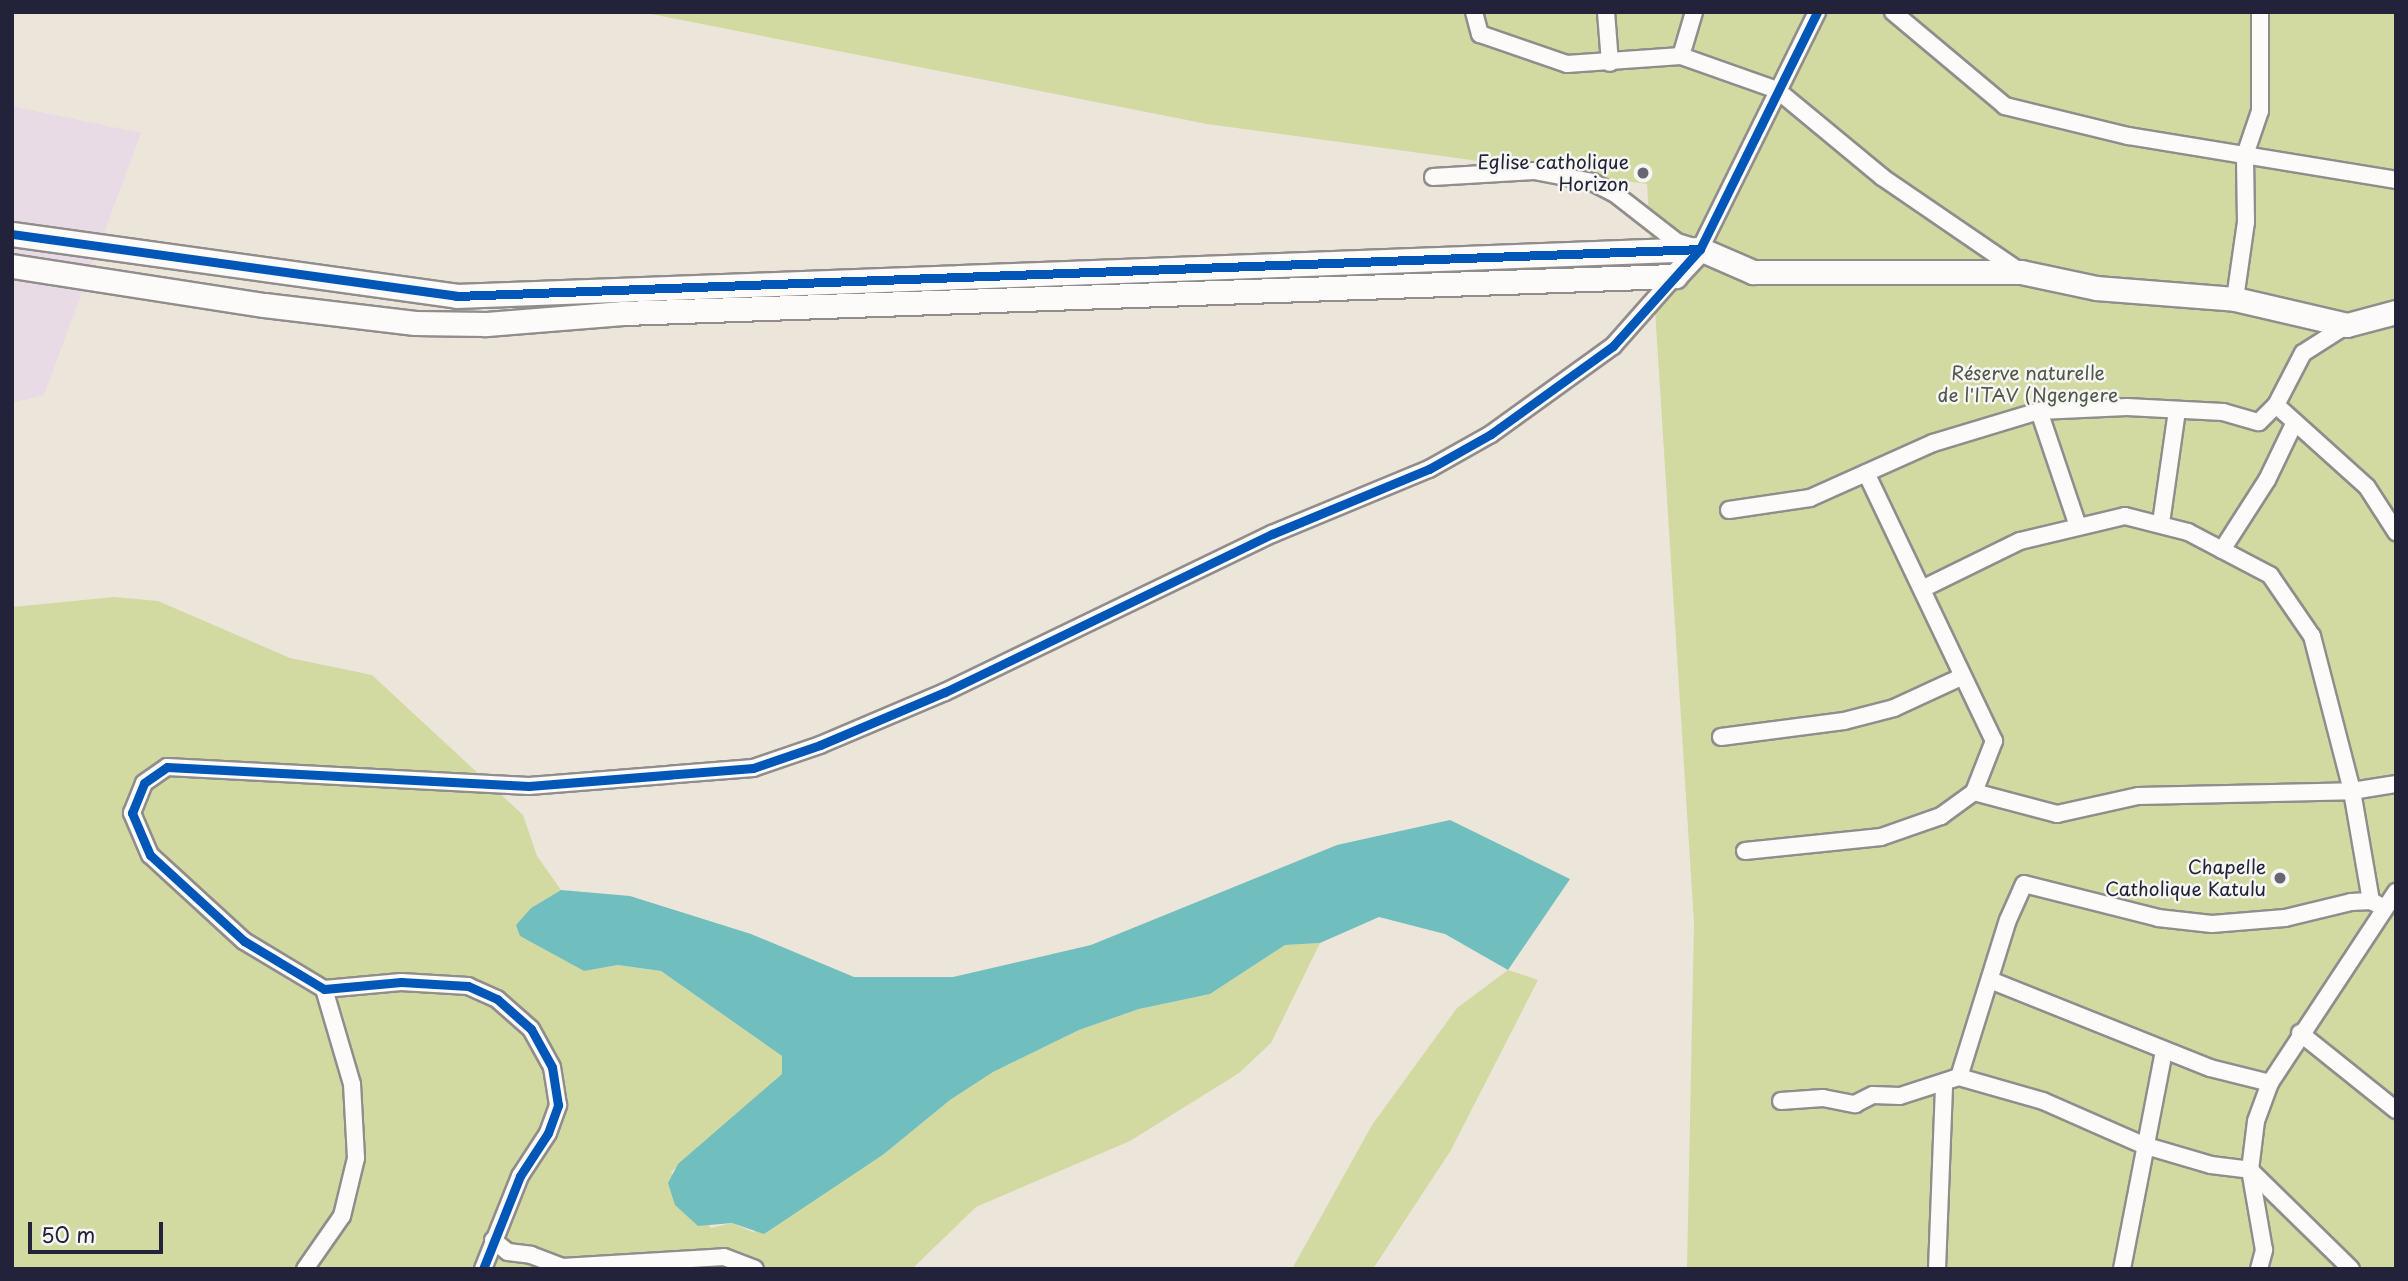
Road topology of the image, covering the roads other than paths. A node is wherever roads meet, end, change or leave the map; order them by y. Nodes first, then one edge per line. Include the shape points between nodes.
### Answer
1 (1474, 12) edge
2 (1605, 12) edge
3 (1694, 12) edge
4 (1817, 12) edge
5 (1893, 12) edge
6 (2260, 12) edge
7 (1681, 57) junction
8 (1610, 62) junction
9 (1777, 90) junction
10 (2245, 155) junction
11 (1433, 177) dead end
12 (2396, 180) edge
13 (12, 234) edge
14 (1700, 249) junction
15 (12, 266) edge
16 (2021, 272) junction
17 (1675, 276) junction
18 (2235, 299) junction
19 (2396, 312) edge
20 (2347, 325) junction
21 (2276, 405) junction
22 (2039, 411) junction
23 (2177, 411) junction
24 (2294, 424) junction
25 (1866, 473) junction
26 (1729, 510) dead end
27 (2161, 523) junction
28 (2078, 526) junction
29 (2396, 532) edge
30 (2222, 550) junction
31 (1922, 589) junction
32 (1961, 677) junction
33 (1721, 737) dead end
34 (2396, 784) edge
35 (2352, 791) junction
36 (1974, 792) junction
37 (1745, 852) dead end
38 (2396, 892) edge
39 (2377, 904) junction
40 (1990, 980) junction
41 (324, 989) junction
42 (2300, 1033) junction
43 (2164, 1051) junction
44 (1952, 1081) junction
45 (2270, 1083) junction
46 (1780, 1101) dead end
47 (2396, 1110) edge
48 (2143, 1145) junction
49 (2250, 1170) junction
50 (493, 1240) junction
51 (562, 1268) edge
52 (305, 1269) edge
53 (484, 1269) edge
54 (755, 1269) edge
55 (1937, 1269) edge
56 (2122, 1269) edge
57 (2259, 1269) edge
58 (2351, 1269) edge

1 - 8 street via 1480,34 1513,42 1534,55 1567,64
2 - 8 street
3 - 7 street
4 - 9 street
5 - 10 street via 2005,106 2128,136
6 - 10 street via 2260,111
7 - 8 street
7 - 9 street
9 - 14 street
9 - 16 street via 1882,177
10 - 12 street
10 - 18 street via 2246,222
11 - 14 street via 1534,171 1592,182 1614,193 1677,242
13 - 14 street via 456,296
14 - 16 street via 1752,272
14 - 17 street
15 - 17 street via 264,305 415,323 486,324 624,313
16 - 18 street via 2096,288
17 - 41 street via 1614,346 1491,434 1429,469 1272,534 968,681 820,746 752,768 529,786 167,766 144,783 132,813 150,855 244,941
18 - 20 street
19 - 20 street
20 - 21 street via 2302,353
21 - 23 street via 2259,422 2223,412
21 - 24 street
22 - 23 street via 2127,407
22 - 25 street via 1933,443
22 - 28 street
23 - 27 street
24 - 29 street via 2331,450 2367,487
24 - 30 street via 2267,480
25 - 26 street via 1810,498
25 - 31 street
27 - 28 street via 2125,516
27 - 30 street
28 - 31 street via 2021,541
30 - 35 street via 2270,575 2312,636
31 - 32 street
32 - 33 street via 1894,708 1844,721
32 - 36 street via 1994,741
34 - 35 street
35 - 36 street via 2138,796 2057,814
35 - 39 street
36 - 37 street via 1941,816 1881,837
38 - 39 street
39 - 40 street via 2252,923 2212,924 2158,918 2024,884
39 - 42 street
40 - 43 street
40 - 44 street
41 - 50 street via 401,982 468,986 497,999 531,1029 552,1066 558,1105
41 - 52 street via 352,1084 356,1158 342,1216
42 - 45 street
42 - 47 street
43 - 45 street
43 - 48 street
44 - 46 street via 1900,1096 1873,1095 1855,1104 1823,1098
44 - 48 street via 2043,1101
44 - 55 street
45 - 49 street via 2256,1121
48 - 49 street via 2211,1165
48 - 56 street
49 - 57 street via 2264,1250
49 - 58 street
50 - 51 street via 508,1252 531,1255
50 - 53 street
51 - 54 street via 724,1257

